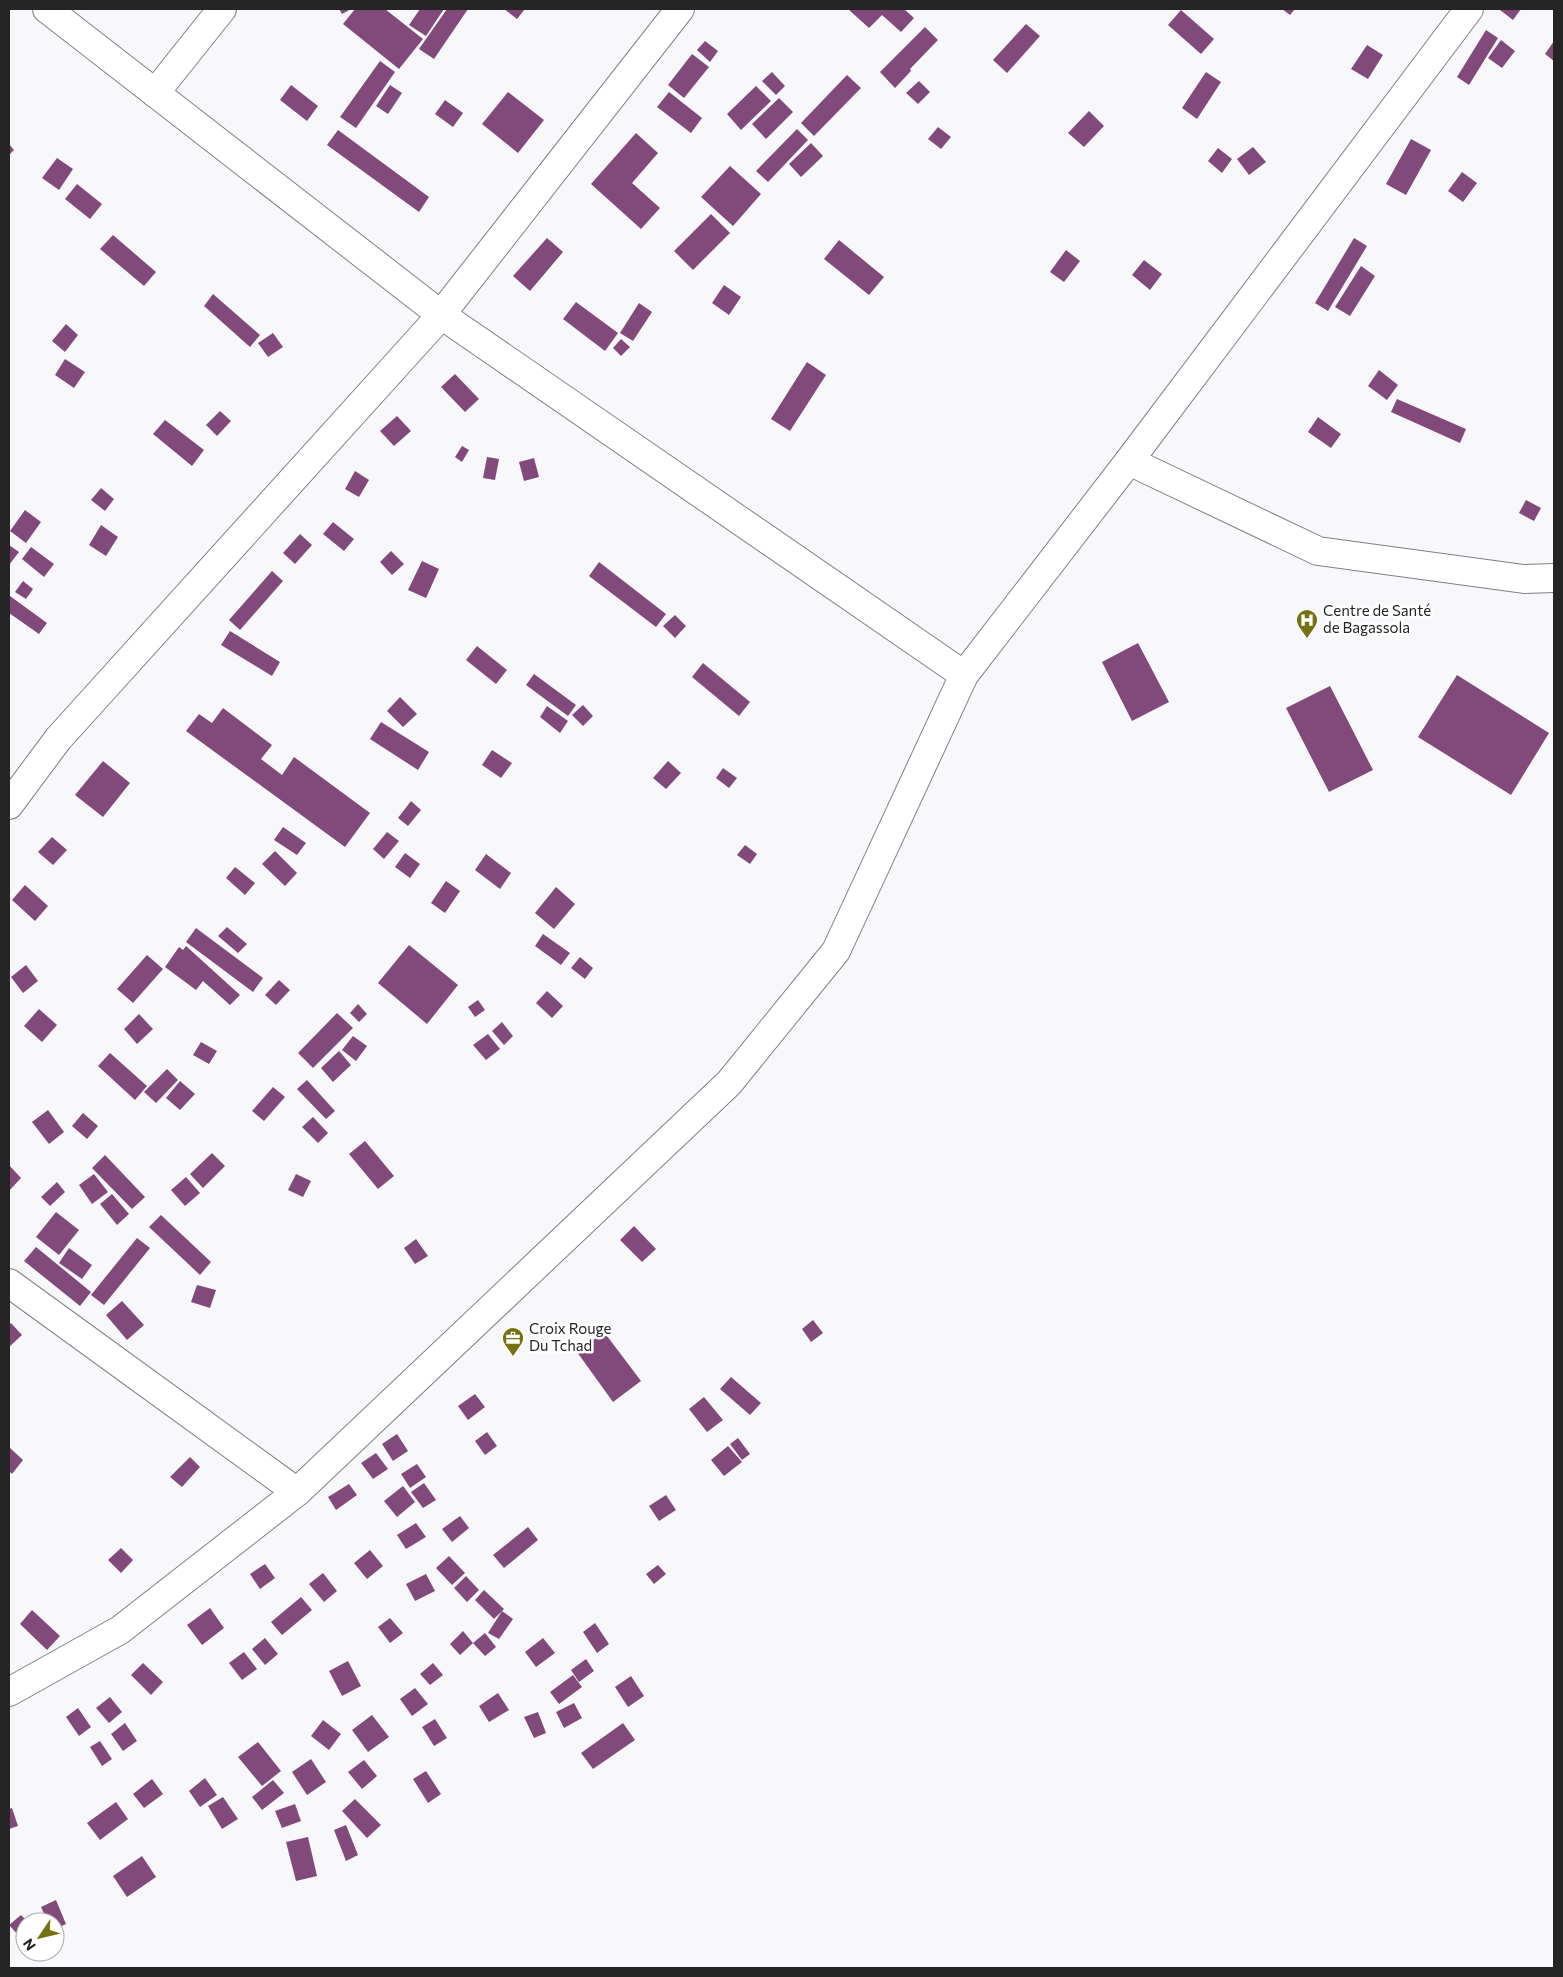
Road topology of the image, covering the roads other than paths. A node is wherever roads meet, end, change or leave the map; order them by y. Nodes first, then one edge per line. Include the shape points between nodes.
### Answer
1 (47, 9) edge
2 (222, 9) edge
3 (680, 9) edge
4 (1469, 9) edge
5 (155, 93) junction
6 (440, 314) junction
7 (1129, 461) junction
8 (1554, 578) edge
9 (964, 676) junction
10 (9, 805) edge
11 (9, 1283) edge
12 (297, 1492) junction
13 (9, 1692) edge

1 - 5 street
2 - 5 street
3 - 6 street
4 - 7 street
5 - 6 street
6 - 9 street
6 - 10 street via 58,739
7 - 8 street via 1318,551 1524,579
7 - 9 street
9 - 12 street via 836,951 729,1083
11 - 12 street
12 - 13 street via 120,1630

